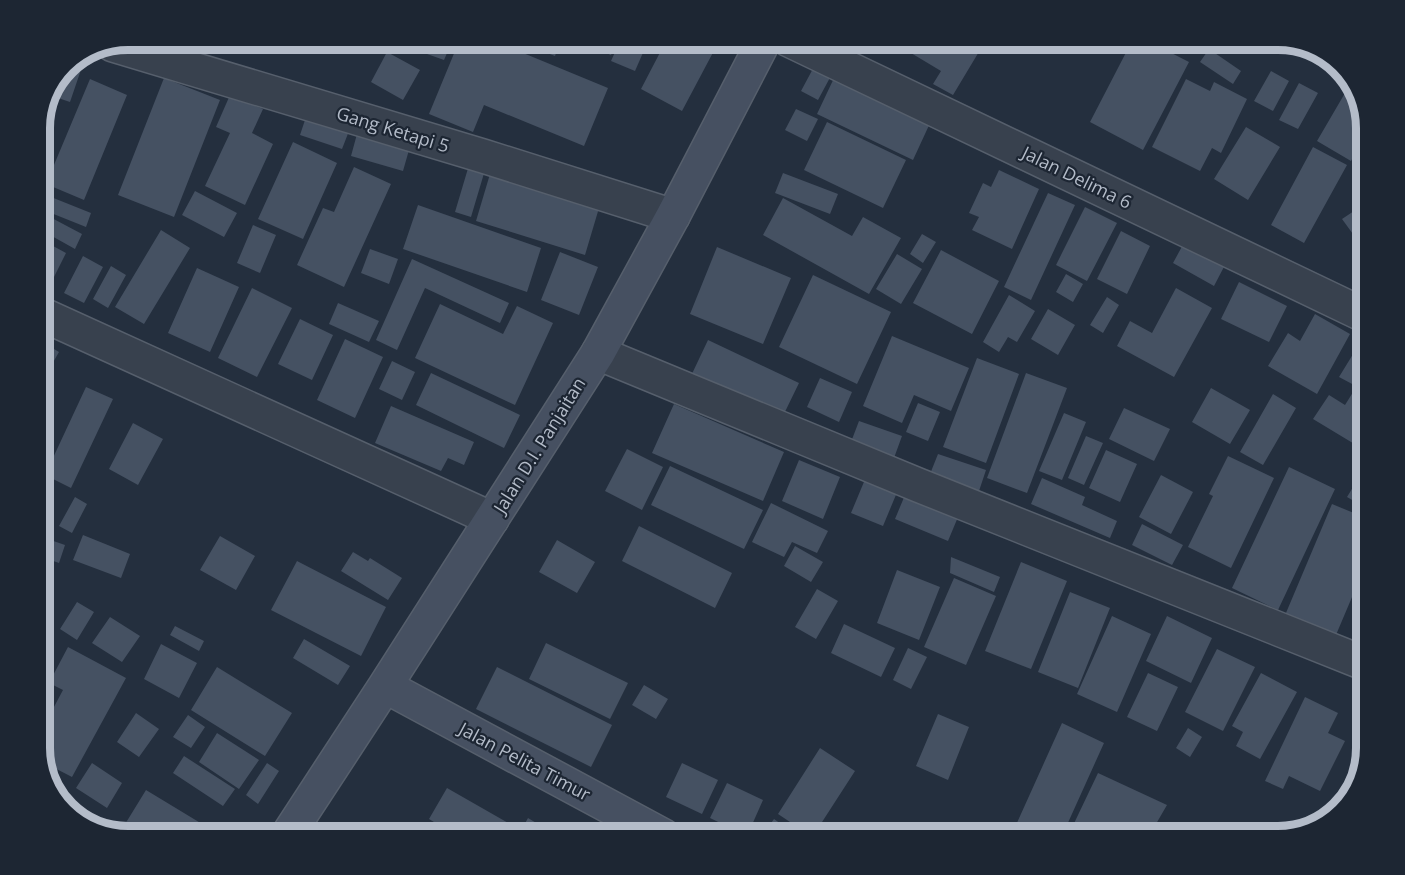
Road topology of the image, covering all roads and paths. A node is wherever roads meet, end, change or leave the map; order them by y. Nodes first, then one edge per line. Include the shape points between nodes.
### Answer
1 (130, 50) edge
2 (759, 50) edge
3 (810, 50) edge
4 (672, 216) junction
5 (1355, 311) edge
6 (50, 318) edge
7 (598, 353) junction
8 (492, 519) junction
9 (1356, 660) edge
10 (385, 686) junction
11 (294, 826) edge
12 (645, 826) edge

1 - 4 street, Gang Ketapi 5
2 - 4 street, Jalan D.I. Panjaitan
3 - 5 street, Jalan Delima 6
4 - 7 street, Jalan D.I. Panjaitan
6 - 8 street
7 - 8 street, Jalan D.I. Panjaitan
7 - 9 street
8 - 10 street, Jalan D.I. Panjaitan
10 - 11 street, Jalan D.I. Panjaitan
10 - 12 street, Jalan Pelita Timur

